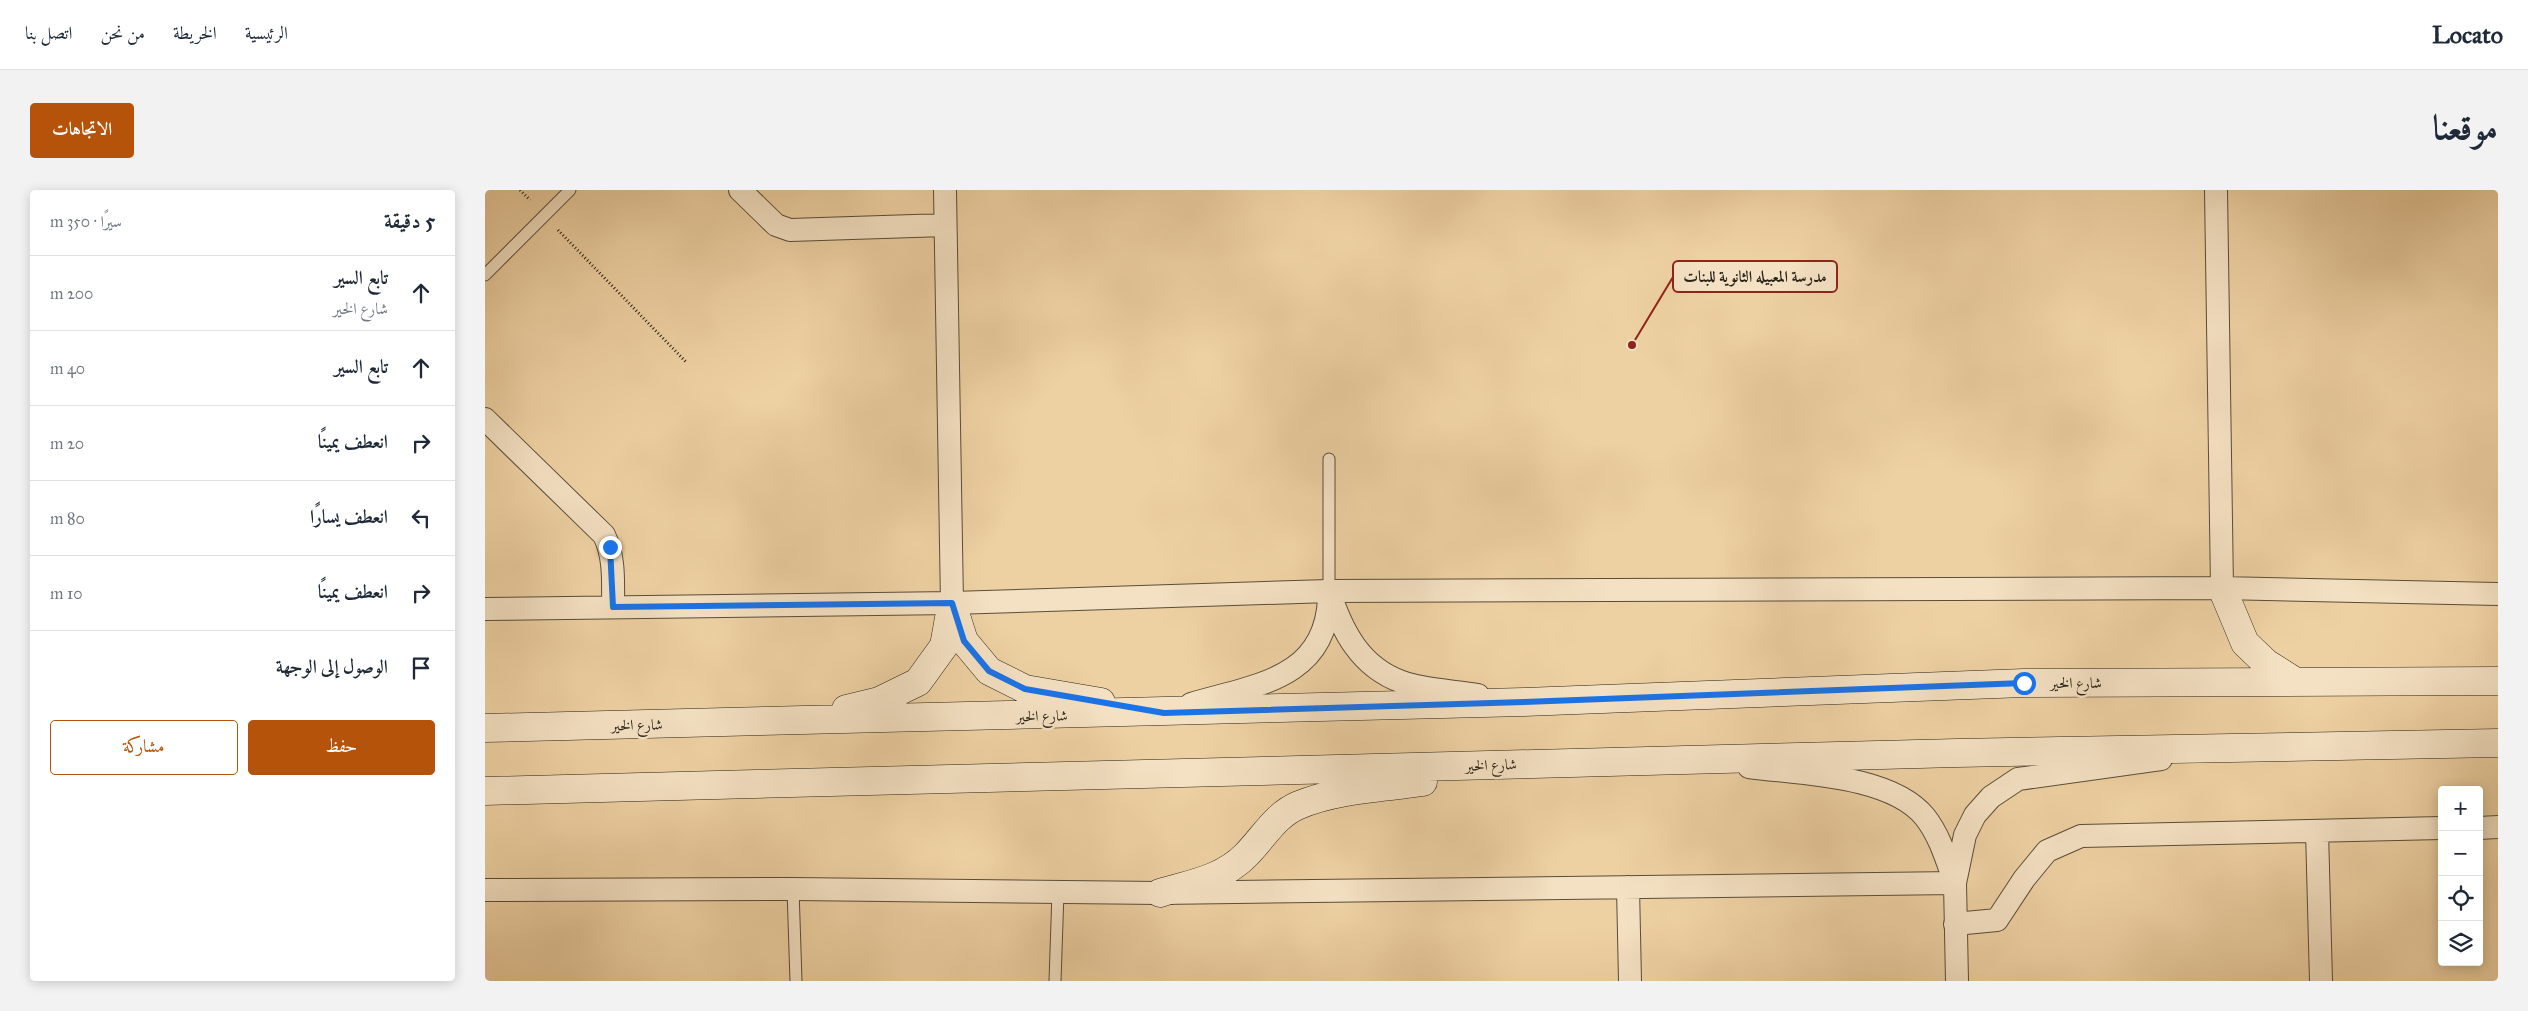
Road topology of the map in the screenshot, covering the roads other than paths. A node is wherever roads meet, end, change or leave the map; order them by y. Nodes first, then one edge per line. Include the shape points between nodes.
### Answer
1 (570, 190) edge
2 (740, 190) edge
3 (945, 190) edge
4 (2216, 190) edge
5 (945, 226) junction
6 (485, 275) edge
7 (485, 419) edge
8 (1329, 460) dead end
9 (2222, 588) junction
10 (1329, 591) junction
11 (2498, 594) edge
12 (952, 603) junction
13 (613, 607) junction
14 (485, 609) edge
15 (2498, 681) edge
16 (2296, 682) junction
17 (1524, 702) junction
18 (1164, 713) junction
19 (793, 721) junction
20 (485, 728) edge
21 (2498, 744) edge
22 (2246, 748) junction
23 (1694, 760) junction
24 (1547, 764) junction
25 (485, 790) edge
26 (2498, 827) edge
27 (2438, 828) edge
28 (2483, 828) edge
29 (2317, 831) junction
30 (1955, 883) junction
31 (1628, 887) junction
32 (793, 889) junction
33 (485, 890) edge
34 (1058, 892) junction
35 (1160, 892) junction
36 (1955, 924) junction
37 (796, 981) edge
38 (1055, 981) edge
39 (1630, 981) edge
40 (1957, 981) edge
41 (2321, 981) edge

1 - 6 lane
2 - 5 street via 776,225 790,230
3 - 5 street
4 - 9 street
5 - 12 street
7 - 13 street via 604,535 612,560
8 - 10 lane
9 - 10 street
9 - 11 street
9 - 16 street via 2245,643 2266,663
10 - 12 street
10 - 17 street via 1338,621 1353,647 1376,669 1403,683
10 - 18 street via 1328,619 1318,645 1299,666 1274,680
12 - 13 street
12 - 18 street via 964,641 989,671 1025,689
12 - 19 street via 944,646 918,682 879,701
13 - 14 street
15 - 16 street, شارع الخير
16 - 17 street, شارع الخير via 2024,683
17 - 18 street, شارع الخير
18 - 19 street, شارع الخير
19 - 20 street, شارع الخير
21 - 22 street, شارع الخير
22 - 23 street, شارع الخير
22 - 30 street via 2018,779 1991,797 1975,815 1965,835
23 - 24 street, شارع الخير
23 - 30 street via 1863,782 1898,794 1925,817 1939,840
24 - 25 street, شارع الخير
24 - 35 street via 1330,796 1298,806 1273,822 1246,856 1218,876
26 - 28 street
27 - 29 street
29 - 36 street via 2081,836 2047,851 1997,920
29 - 41 street
30 - 31 street
30 - 36 street
31 - 35 street
31 - 39 street
32 - 33 street
32 - 34 street
32 - 37 lane
34 - 35 street
34 - 38 lane
36 - 40 street

